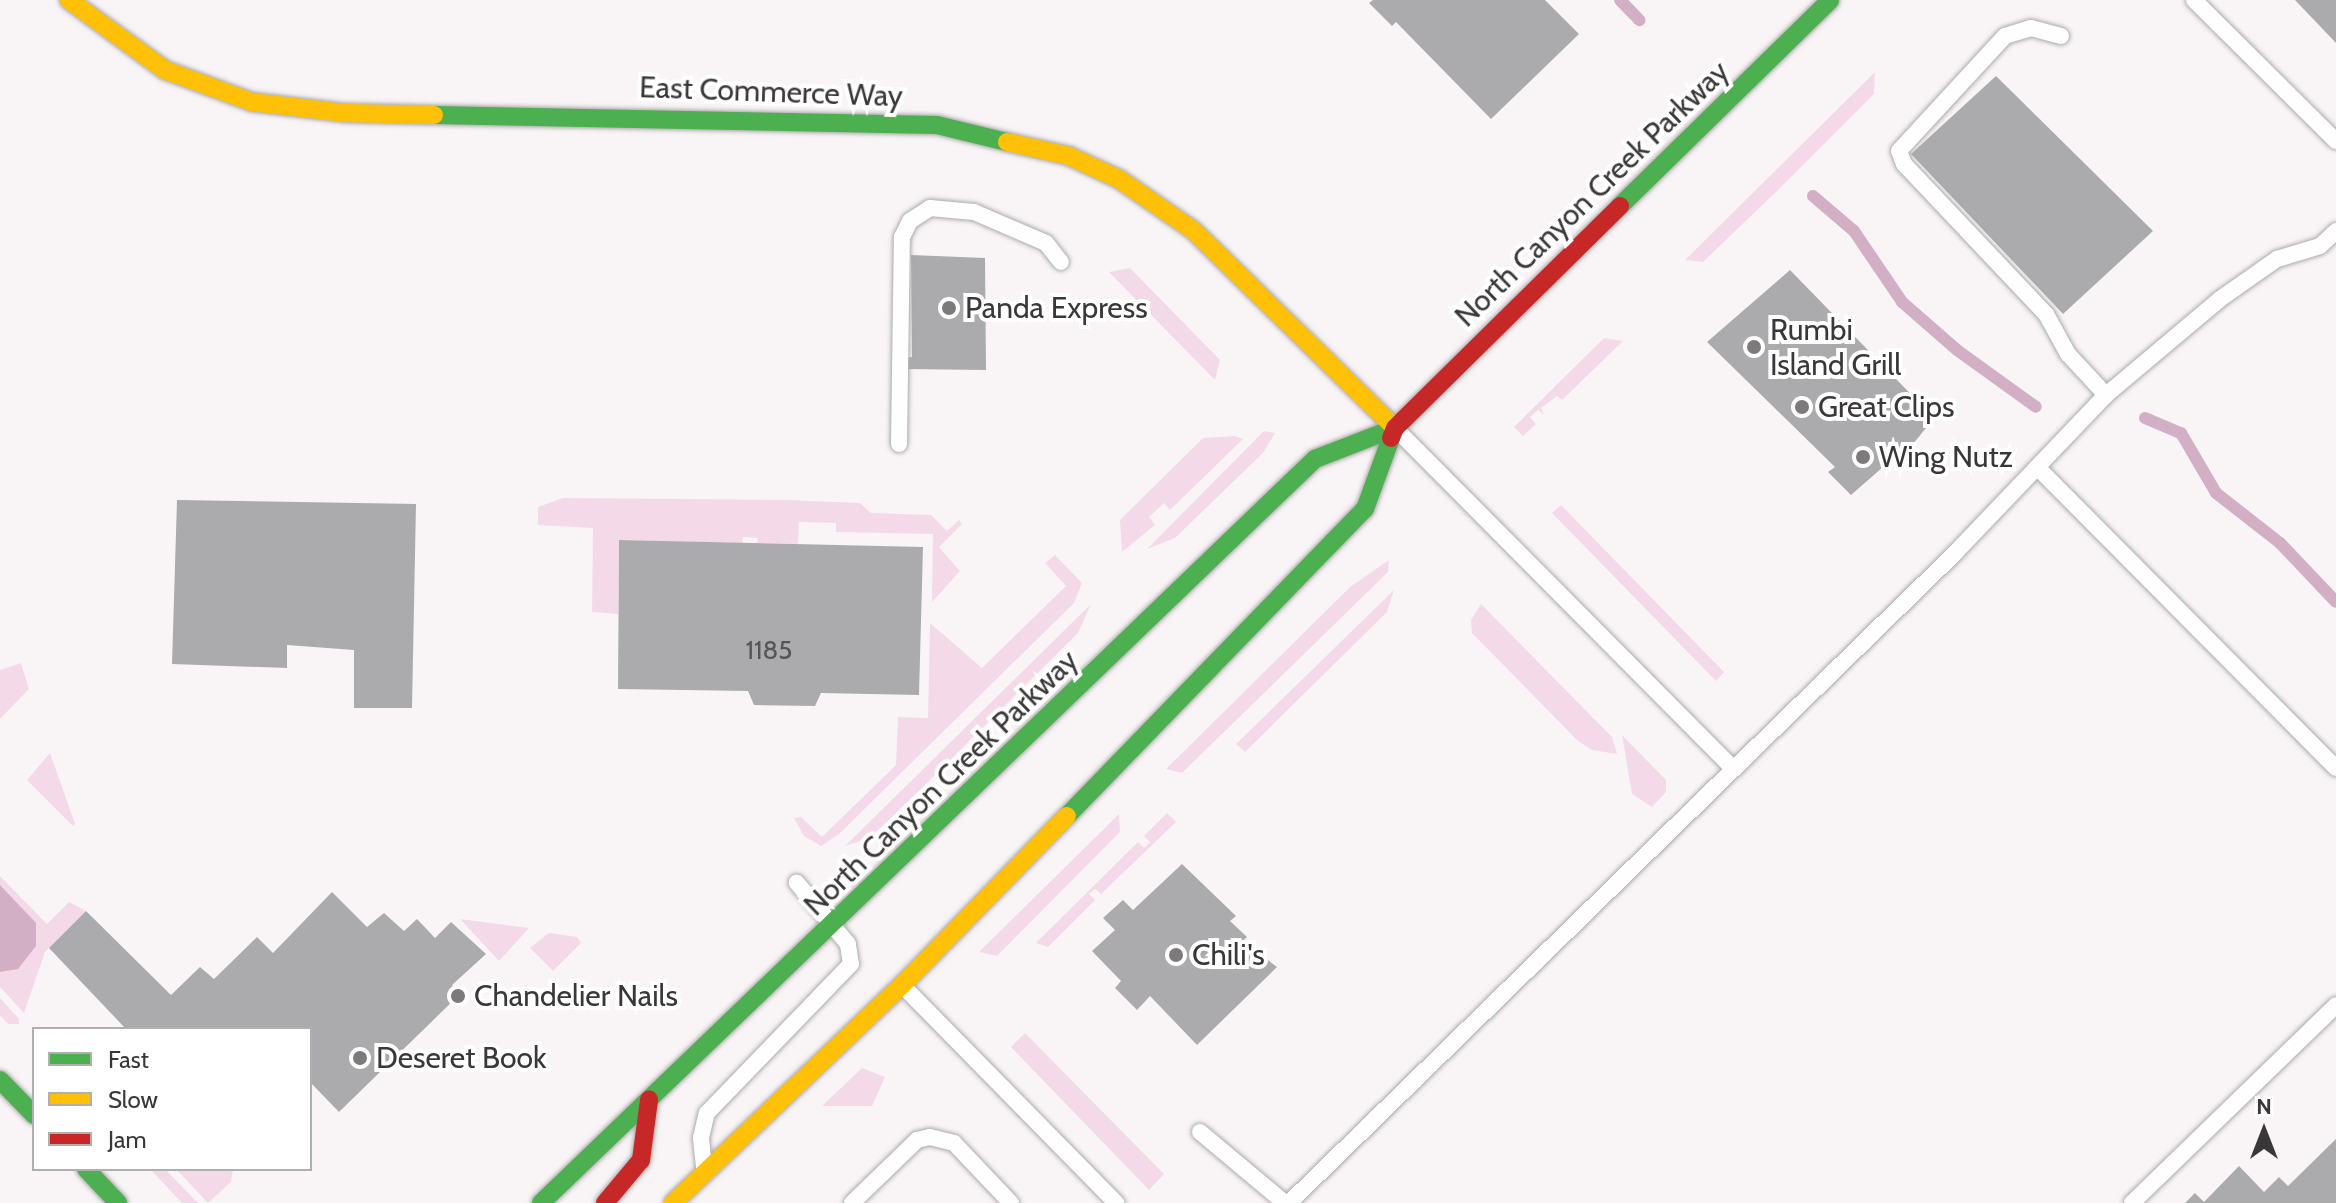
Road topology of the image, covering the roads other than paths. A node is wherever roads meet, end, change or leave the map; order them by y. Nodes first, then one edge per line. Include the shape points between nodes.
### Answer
1 (69, 0) edge
2 (1830, 0) edge
3 (2194, 0) edge
4 (2061, 36) dead end
5 (2336, 141) edge
6 (2336, 231) edge
7 (1061, 262) dead end
8 (2106, 395) junction
9 (1395, 428) junction
10 (899, 444) dead end
11 (2039, 469) junction
12 (1732, 767) junction
13 (2336, 768) edge
14 (797, 883) dead end
15 (835, 925) junction
16 (902, 985) junction
17 (2336, 1005) edge
18 (0, 1080) edge
19 (649, 1100) junction
20 (32, 1113) edge
21 (1200, 1132) dead end
22 (88, 1171) edge
23 (705, 1171) junction
24 (118, 1203) edge
25 (541, 1203) edge
26 (605, 1203) edge
27 (673, 1203) edge
28 (852, 1203) edge
29 (1011, 1203) edge
30 (1116, 1203) edge
31 (1287, 1203) edge
32 (2132, 1203) edge

1 - 9 main road, East Commerce Way via 165,70 252,102 346,113 937,125 1069,156 1119,179 1193,230
2 - 9 main road, North Canyon Creek Parkway
3 - 5 lane
4 - 8 lane via 2031,28 2005,36 1899,151 1904,164 2046,314 2068,354
6 - 8 lane via 2320,246 2277,259 2220,299
7 - 10 lane via 1046,243 974,212 930,208 910,221 902,237
8 - 11 lane
9 - 12 lane
9 - 15 main road, North Canyon Creek Parkway via 1315,459
9 - 16 main road, North Canyon Creek Parkway via 1365,509
11 - 12 lane
11 - 13 lane
12 - 31 lane
14 - 15 lane
15 - 19 main road, North Canyon Creek Parkway
15 - 23 lane via 848,944 851,964 707,1113 701,1138
16 - 23 main road, North Canyon Creek Parkway
16 - 30 lane
17 - 32 lane
18 - 20 main road
19 - 25 main road, North Canyon Creek Parkway
19 - 26 main road via 641,1160
21 - 31 lane
22 - 24 main road
23 - 27 main road, North Canyon Creek Parkway
28 - 29 lane via 917,1140 930,1137 954,1143

